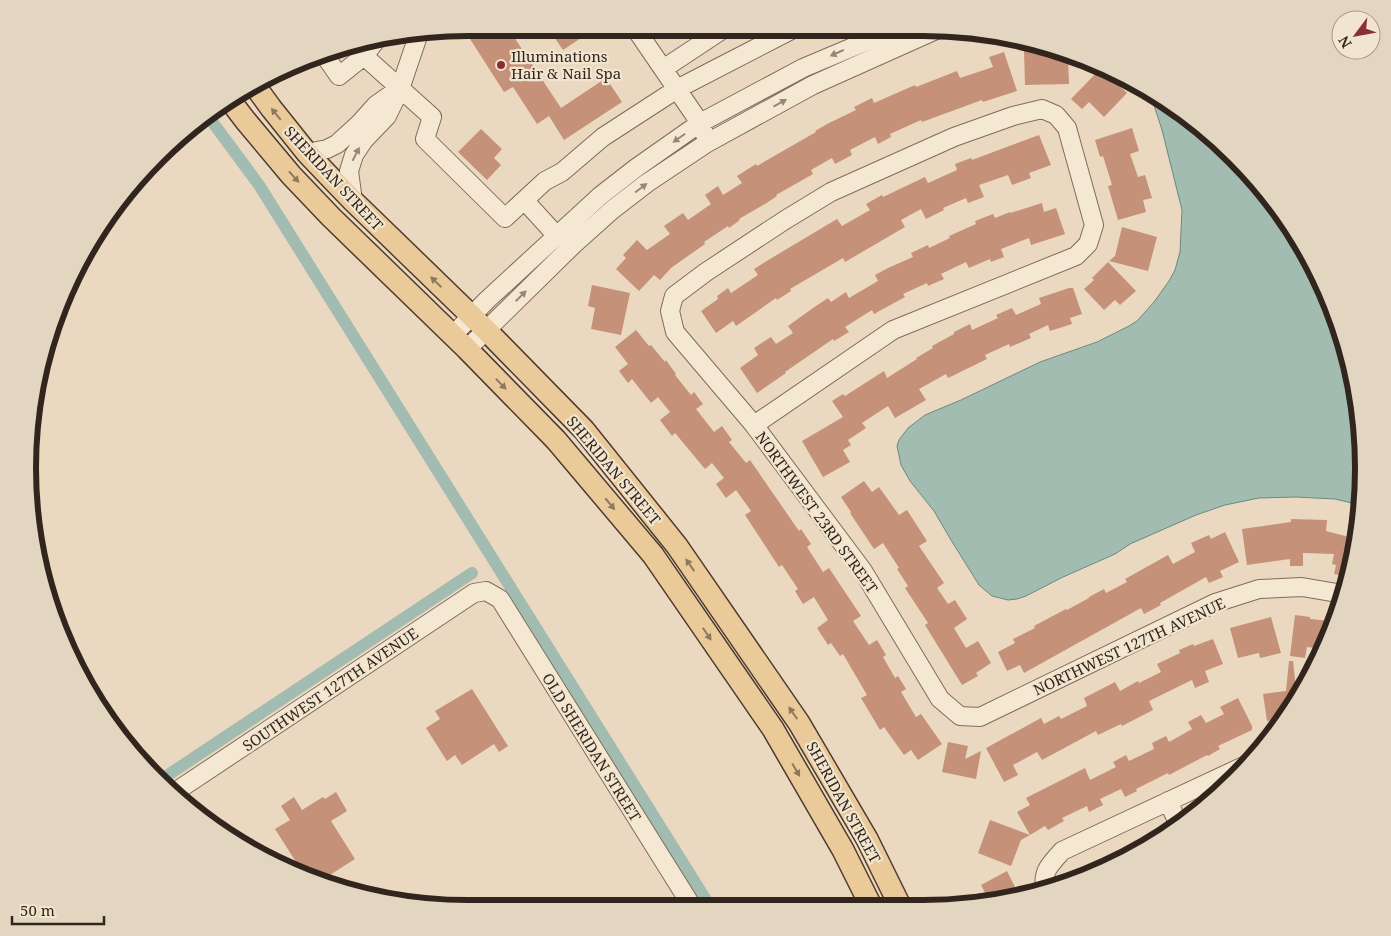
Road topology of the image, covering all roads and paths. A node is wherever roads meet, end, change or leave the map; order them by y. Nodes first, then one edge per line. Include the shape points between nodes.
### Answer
1 (640, 36) edge
2 (713, 36) edge
3 (780, 36) edge
4 (879, 36) edge
5 (922, 36) edge
6 (417, 39) edge
7 (369, 49) edge
8 (328, 60) edge
9 (663, 69) junction
10 (400, 89) junction
11 (677, 89) junction
12 (258, 91) edge
13 (234, 105) edge
14 (700, 123) junction
15 (707, 143) junction
16 (307, 153) junction
17 (353, 201) junction
18 (525, 201) junction
19 (556, 235) junction
20 (478, 323) junction
21 (460, 342) junction
22 (754, 425) junction
23 (486, 591) joint
24 (1336, 593) edge
25 (960, 716) joint
26 (1227, 774) edge
27 (179, 789) edge
28 (1168, 801) junction
29 (1176, 818) edge
30 (1044, 882) edge
31 (688, 900) edge
32 (868, 900) edge
33 (897, 900) edge

1 - 9 street
2 - 9 street
3 - 11 street
4 -> 14 street via 803,68
15 -> 5 street via 813,85
6 - 10 street
7 - 8 street via 339,76
7 - 10 street
9 - 11 street
10 - 16 street via 376,105 337,144
17 -> 10 street via 349,171 354,155 387,116
10 - 18 street via 432,117 425,139 505,218
11 - 14 street
11 - 18 street via 603,137 562,172 545,181
16 -> 12 main road, SHERIDAN STREET
13 -> 21 main road, SHERIDAN STREET via 324,210
14 - 15 street
14 -> 19 street via 636,168
20 -> 15 street via 612,210
16 - 17 main road, SHERIDAN STREET
20 -> 17 main road, SHERIDAN STREET
18 - 19 street
19 - 20 street
20 - 21 street
33 -> 20 main road, SHERIDAN STREET via 867,839 799,723 677,546 584,430
21 -> 32 main road, SHERIDAN STREET via 556,440 653,555 773,730 843,850
22 - 22 street, NORTHWEST 23RD STREET via 893,330 1076,256 1088,244 1094,225 1067,128 1056,115 1042,108 1013,116 954,137 831,192 674,296 670,311 675,332
22 - 25 street, NORTHWEST 23RD STREET via 863,571 940,699
23 - 27 street, SOUTHWEST 127TH AVENUE via 474,593
23 - 31 street, OLD SHERIDAN STREET via 500,599
24 - 25 street, NORTHWEST 127TH AVENUE via 1302,587 1259,589 1215,603 980,717
26 - 28 street
28 - 29 street
28 - 30 street via 1062,852 1046,869

